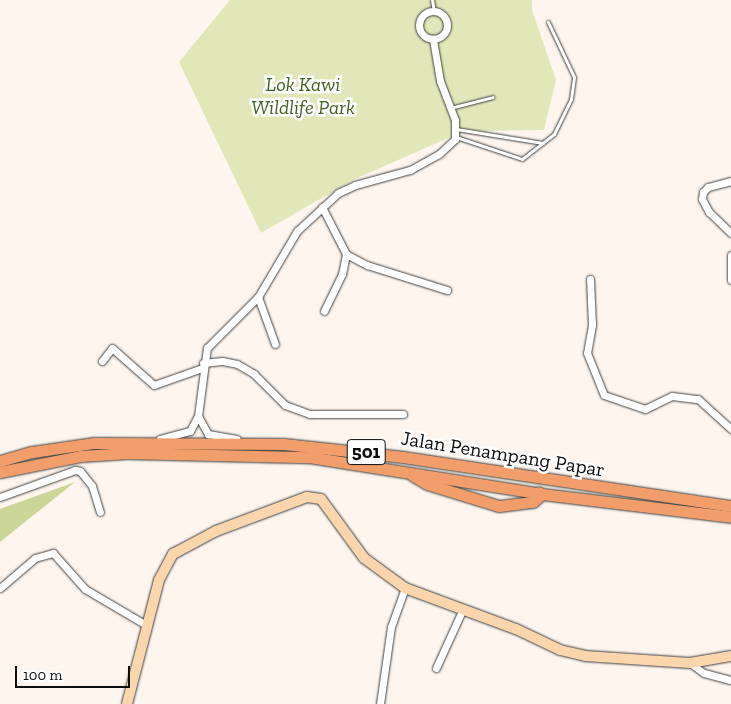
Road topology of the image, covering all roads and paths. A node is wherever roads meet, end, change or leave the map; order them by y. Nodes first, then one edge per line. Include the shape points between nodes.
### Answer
1 (432, 0) edge
2 (434, 10) junction
3 (548, 22) dead end
4 (433, 39) junction
5 (493, 98) dead end
6 (450, 108) junction
7 (456, 133) junction
8 (544, 143) junction
9 (731, 180) edge
10 (322, 207) junction
11 (731, 233) edge
12 (346, 254) junction
13 (731, 255) edge
14 (590, 279) dead end
15 (731, 280) edge
16 (448, 290) dead end
17 (258, 297) junction
18 (324, 311) dead end
19 (275, 344) dead end
20 (102, 360) dead end
21 (203, 365) junction
22 (403, 414) dead end
23 (198, 416) junction
24 (731, 429) edge
25 (142, 442) junction
26 (256, 443) junction
27 (0, 461) edge
28 (481, 468) junction
29 (0, 472) edge
30 (408, 472) junction
31 (542, 494) junction
32 (0, 497) edge
33 (731, 506) edge
34 (100, 512) dead end
35 (731, 517) edge
36 (0, 588) edge
37 (406, 588) junction
38 (462, 610) junction
39 (146, 625) junction
40 (731, 656) edge
41 (690, 664) junction
42 (436, 668) dead end
43 (731, 680) edge
44 (127, 704) edge
45 (380, 704) edge

1 - 2 lane
2 - 4 street via 441,13 447,25 440,37
2 - 4 street via 426,12 418,24 425,37
3 - 8 lane via 572,72 574,84 565,114 554,134
4 - 6 street via 436,65
5 - 6 lane
6 - 7 street
7 - 8 lane
7 - 8 lane via 522,159
7 - 10 street via 439,154 410,170 355,184
9 - 11 street via 708,187 702,198 709,212
10 - 12 street
10 - 17 street via 297,231
12 - 16 street via 367,265
12 - 18 street via 342,274
13 - 15 street
14 - 24 street via 592,325 587,353 604,395 645,409 672,396 698,399
17 - 19 street
17 - 21 street via 213,340
20 - 21 street via 112,348 154,385
21 - 22 street via 222,361 237,364 254,374 285,405 310,414
21 - 23 street
23 - 25 street via 184,434
23 - 26 street via 205,430 213,436
25 - 26 main road, Jalan Penampang Papar / 501
25 - 27 main road, Jalan Penampang Papar / 501 via 67,445
26 - 28 main road, Jalan Penampang Papar / 501 via 346,449
28 - 31 main road
28 - 33 main road, Jalan Penampang Papar / 501
29 - 30 main road, Jalan Penampang Papar / 501 via 80,456 126,453 309,457
30 - 31 main road, Jalan Penampang Papar / 501
30 - 31 main road via 427,484 499,506 533,502
31 - 35 main road, Jalan Penampang Papar / 501
32 - 34 street via 75,470 80,471 92,486
36 - 39 street via 35,558 53,554 85,589
37 - 38 street
37 - 39 street via 364,558 321,499 307,497 216,531 173,554 159,580
37 - 45 street via 391,627
38 - 41 street via 573,654
38 - 42 street
39 - 44 street
40 - 41 street
41 - 43 street via 704,673

